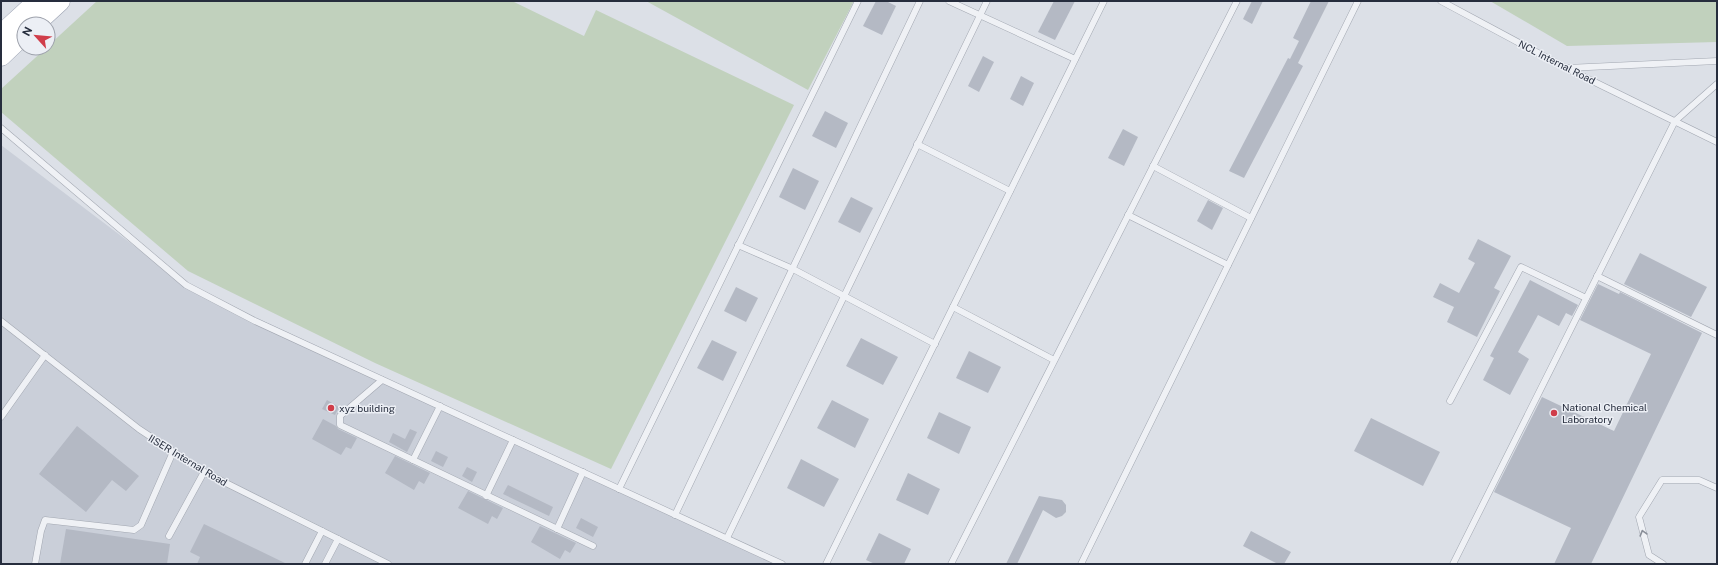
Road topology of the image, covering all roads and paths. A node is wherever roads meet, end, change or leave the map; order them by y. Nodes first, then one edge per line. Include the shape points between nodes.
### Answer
1 (38, 1) edge
2 (60, 1) edge
3 (858, 1) edge
4 (920, 1) edge
5 (950, 1) edge
6 (986, 1) edge
7 (1104, 1) edge
8 (1237, 1) edge
9 (1358, 1) edge
10 (1441, 1) edge
11 (980, 14) junction
12 (44, 16) edge
13 (1, 35) edge
14 (16, 42) edge
15 (1, 56) edge
16 (1075, 58) junction
17 (1717, 61) edge
18 (1566, 68) junction
19 (1717, 84) edge
20 (1675, 121) junction
21 (1, 128) edge
22 (1717, 142) edge
23 (917, 144) junction
24 (1153, 166) junction
25 (1010, 191) junction
26 (1128, 215) junction
27 (1252, 218) junction
28 (738, 245) junction
29 (1228, 265) junction
30 (792, 269) junction
31 (1598, 276) junction
32 (844, 295) junction
33 (1586, 298) junction
34 (953, 307) junction
35 (1, 321) edge
36 (1717, 335) edge
37 (935, 344) junction
38 (45, 355) junction
39 (1054, 360) junction
40 (382, 380) junction
41 (1450, 401) dead end
42 (440, 406) junction
43 (1, 417) edge
44 (513, 440) junction
45 (173, 452) junction
46 (413, 460) junction
47 (204, 472) junction
48 (583, 472) junction
49 (1717, 488) edge
50 (619, 489) junction
51 (486, 496) junction
52 (675, 515) junction
53 (557, 529) junction
54 (322, 531) junction
55 (169, 536) dead end
56 (727, 538) junction
57 (338, 539) junction
58 (593, 546) dead end
59 (35, 564) edge
60 (305, 564) edge
61 (325, 564) edge
62 (388, 564) edge
63 (782, 564) edge
64 (826, 564) edge
65 (950, 564) edge
66 (1081, 564) edge
67 (1453, 564) edge
68 (1663, 564) edge

1 - 13 main road
2 - 12 main road
3 - 28 lane
4 - 30 lane
5 - 11 lane
6 - 11 lane
7 - 16 lane
8 - 24 lane
9 - 27 lane
10 - 18 lane, NCL Internal Road
11 - 16 lane
11 - 23 lane
14 - 15 main road
16 - 25 lane
17 - 18 lane
18 - 20 lane, NCL Internal Road
19 - 20 lane
20 - 22 lane, NCL Internal Road
20 - 31 lane
21 - 40 lane via 186,285 254,321
23 - 25 lane
23 - 32 lane
24 - 26 lane
24 - 27 lane
25 - 34 lane
26 - 29 lane
26 - 39 lane
27 - 29 lane
28 - 30 lane
28 - 50 lane
29 - 66 lane
30 - 32 lane
30 - 52 lane
31 - 33 lane
31 - 36 lane
32 - 37 lane
32 - 56 lane
33 - 41 lane via 1520,267
33 - 67 lane
34 - 37 lane
34 - 39 lane
35 - 38 lane, IISER Internal Road
37 - 64 lane
38 - 43 lane
38 - 45 lane, IISER Internal Road via 139,429
39 - 65 lane
40 - 42 lane
40 - 46 lane via 340,416 340,425
42 - 44 lane
42 - 46 lane
44 - 48 lane
44 - 51 lane
45 - 47 lane, IISER Internal Road
45 - 59 lane via 141,525 134,530 45,520
46 - 51 lane
47 - 54 lane, IISER Internal Road
47 - 55 lane
48 - 50 lane
48 - 53 lane
68 -> 49 lane via 1649,555 1639,517 1662,480 1699,480
50 - 52 lane
51 - 53 lane
52 - 56 lane
53 - 58 lane
54 - 57 lane, IISER Internal Road
54 - 60 lane
56 - 63 lane
57 - 61 lane
57 - 62 lane, IISER Internal Road

